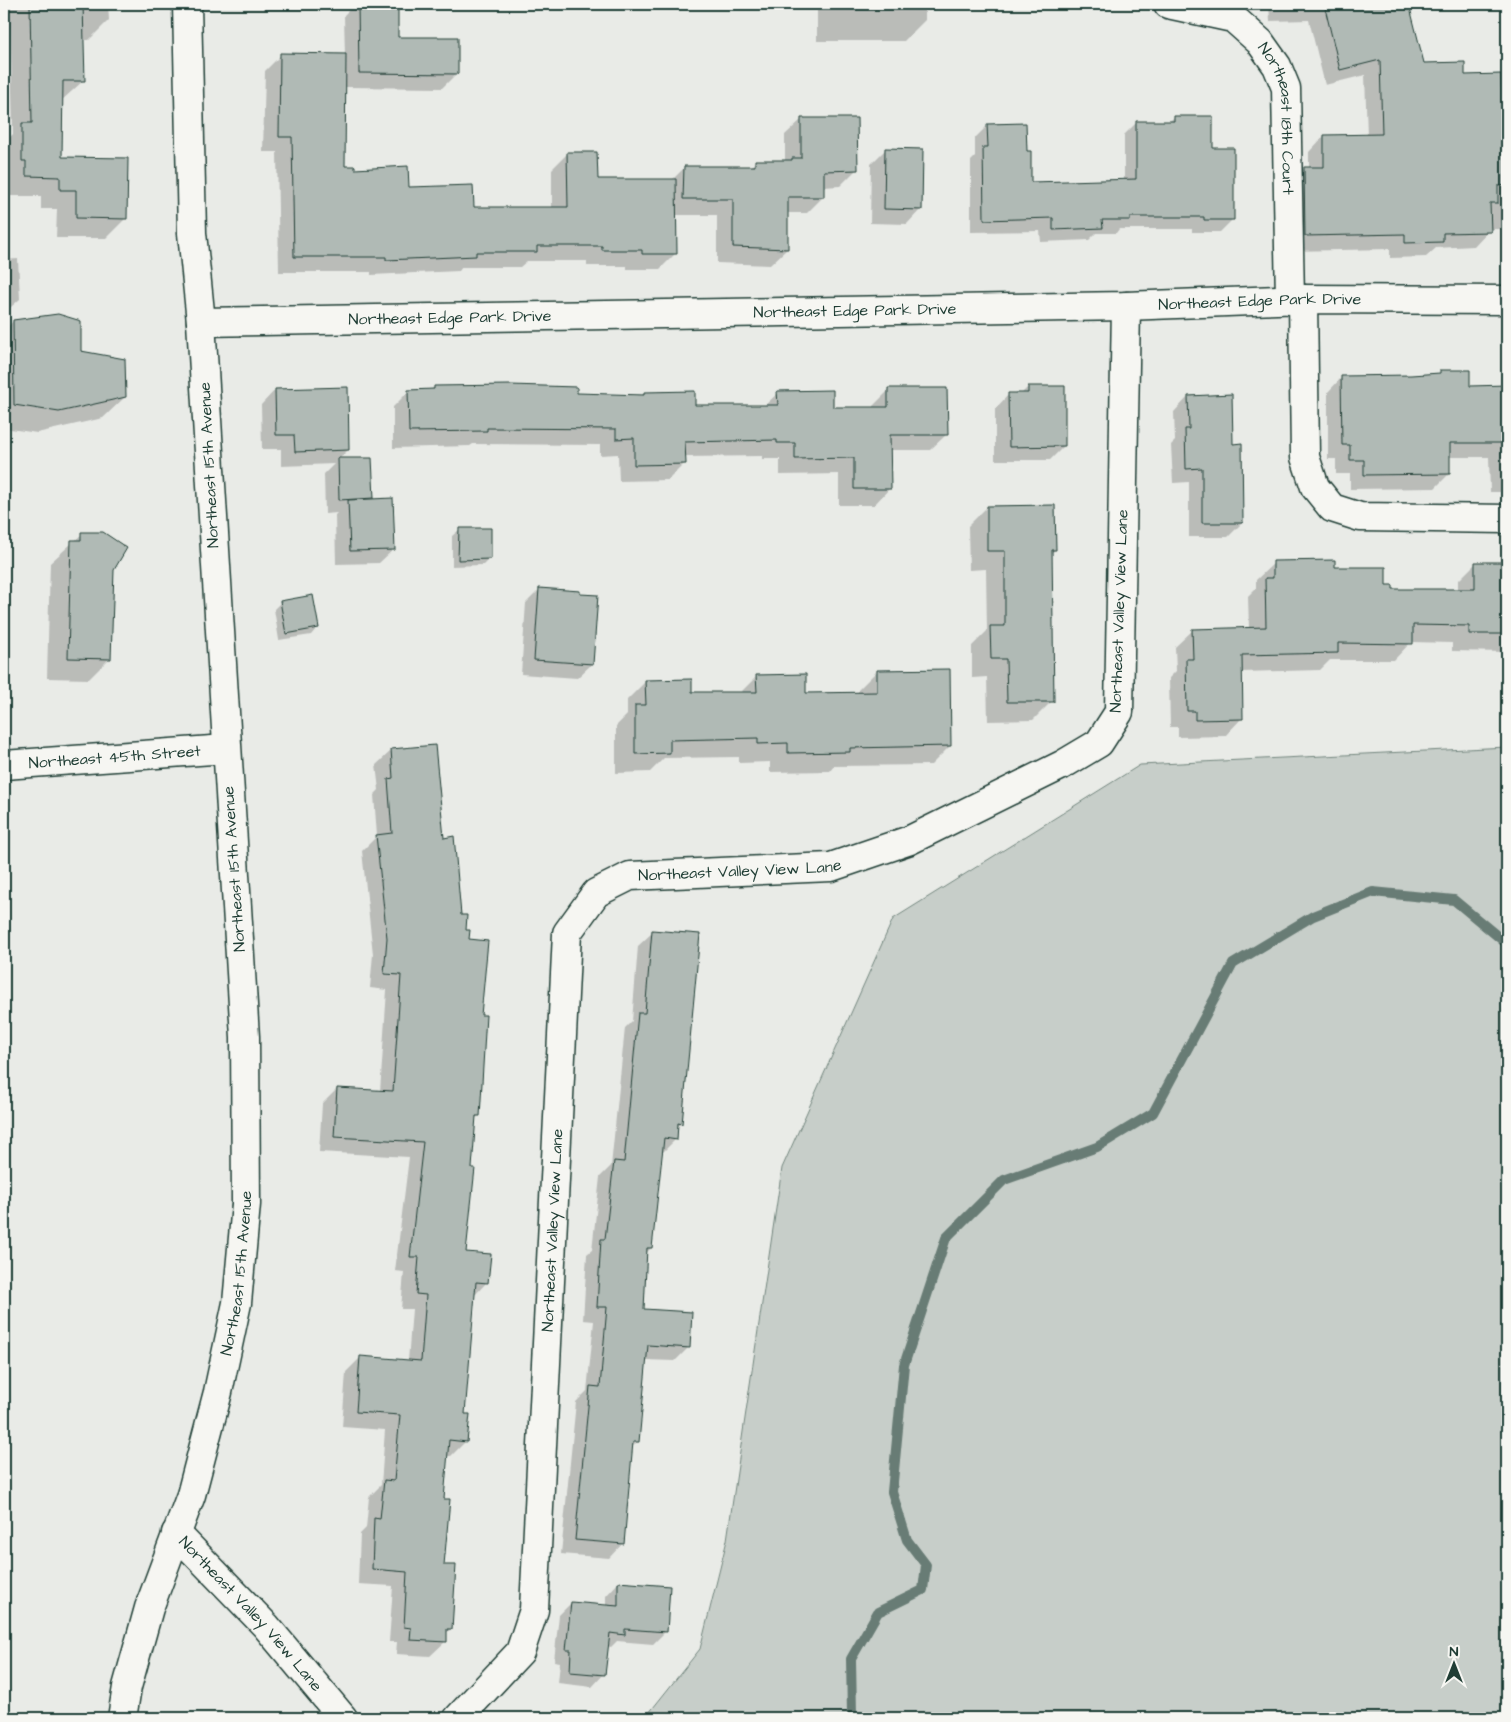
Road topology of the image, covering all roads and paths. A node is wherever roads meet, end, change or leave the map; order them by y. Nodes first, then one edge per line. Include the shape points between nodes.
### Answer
1 (187, 4) edge
2 (1168, 4) edge
3 (1297, 300) junction
4 (1507, 300) edge
5 (1126, 306) junction
6 (201, 322) junction
7 (1507, 519) edge
8 (226, 749) junction
9 (4, 765) edge
10 (176, 1533) junction
11 (122, 1718) edge
12 (343, 1718) edge
13 (458, 1718) edge

1 - 6 street, Northeast 15th Avenue via 192,233
2 - 3 street, Northeast 18th Court via 1233,18 1260,42 1277,66 1286,88
3 - 4 street, Northeast Edge Park Drive
3 - 5 street, Northeast Edge Park Drive
3 - 7 street, Northeast 18th Court via 1305,457 1315,487 1332,508 1360,517
5 - 6 street, Northeast Edge Park Drive
5 - 13 street, Northeast Valley View Lane via 1119,712 1100,744 910,840 831,867 630,876 596,893 567,933 534,1610 520,1652
6 - 8 street, Northeast 15th Avenue
8 - 9 street, Northeast 45th Street
8 - 10 street, Northeast 15th Avenue via 245,1037 246,1204 237,1303 191,1495
10 - 11 street, Northeast 15th Avenue via 149,1608 127,1687
10 - 12 street, Northeast Valley View Lane via 266,1626

